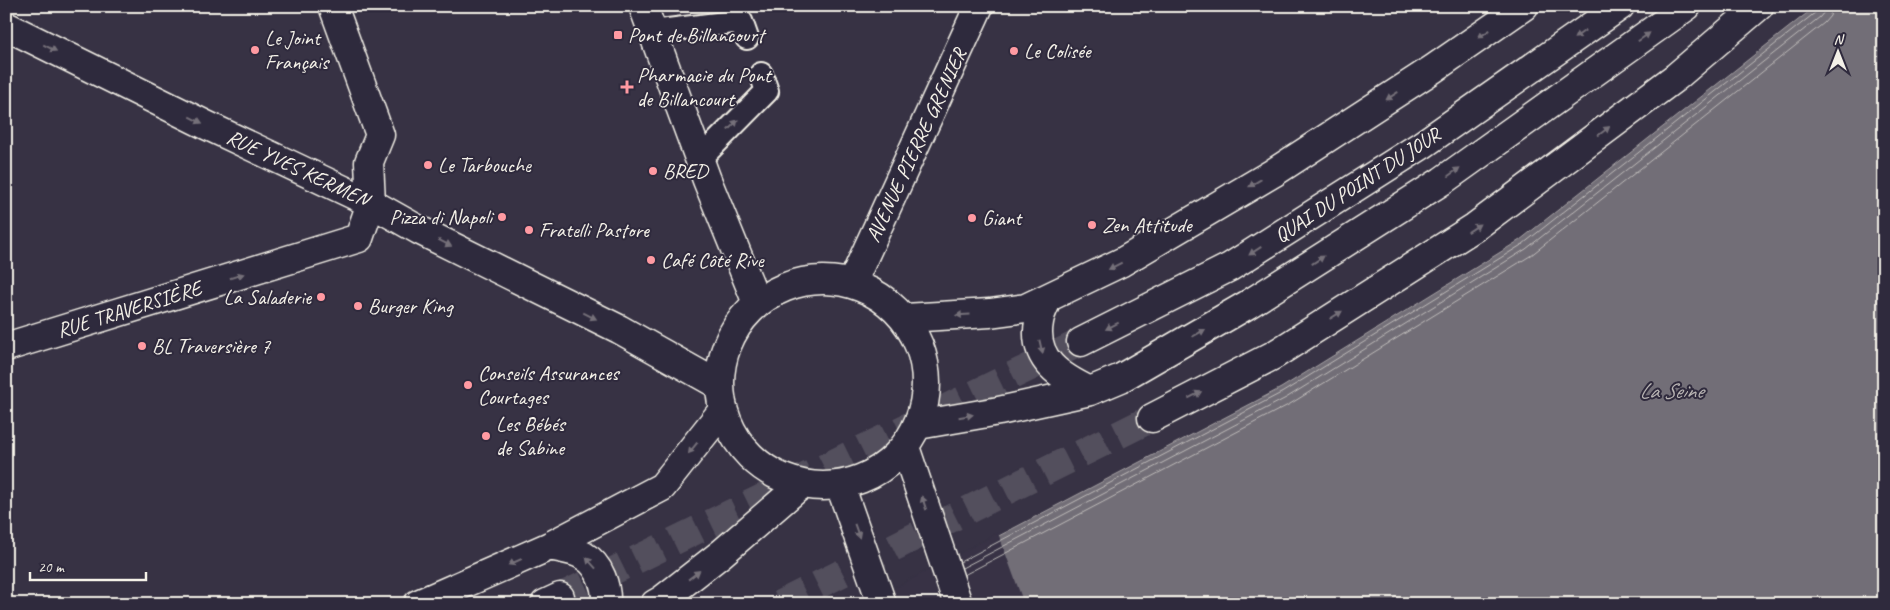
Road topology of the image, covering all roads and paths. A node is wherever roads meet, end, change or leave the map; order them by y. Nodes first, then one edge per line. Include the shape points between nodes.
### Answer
1 (333, 6) edge
2 (643, 6) edge
3 (979, 6) edge
4 (1524, 6) edge
5 (1620, 6) edge
6 (1687, 6) edge
7 (1760, 6) edge
8 (6, 26) edge
9 (652, 32) junction
10 (747, 38) dead end
11 (761, 74) dead end
12 (699, 160) junction
13 (371, 203) junction
14 (852, 283) junction
15 (1047, 300) junction
16 (757, 303) junction
17 (905, 318) junction
18 (1081, 342) tunnel mouth
19 (6, 347) edge
20 (1090, 391) junction
21 (721, 397) junction
22 (1152, 418) tunnel mouth
23 (911, 436) junction
24 (802, 484) junction
25 (840, 485) junction
26 (550, 546) junction
27 (878, 593) edge
28 (418, 604) edge
29 (606, 604) edge
30 (655, 604) edge
31 (958, 604) edge

1 - 13 main road via 380,135 369,162
2 - 9 main road
3 - 14 main road, AVENUE PIERRE GRENIER
4 -> 15 main road via 1273,172 1122,262
5 -> 18 main road, QUAI DU POINT DU JOUR via 1422,145 1230,267
20 -> 6 main road via 1121,378 1247,306 1442,181
22 -> 7 main road via 1274,354 1475,227 1676,77
8 -> 13 main road, RUE YVES KERMEN
9 - 10 lane via 741,21
9 - 12 main road
12 -> 11 lane via 767,91
12 - 16 main road
19 -> 13 main road, RUE TRAVERSIÈRE via 359,238
13 -> 21 main road, RUE YVES KERMEN via 619,329
14 - 16 main road via 819,280 786,286
14 - 17 main road via 881,296
15 -> 17 main road via 1026,308 990,313
15 -> 20 main road via 1039,322 1042,353 1049,365 1066,380
16 - 21 main road via 736,326 724,354
17 - 23 main road via 919,342 927,370 926,398
23 -> 20 main road via 999,411
21 - 24 main road via 734,436 752,458 775,475
21 -> 26 main road via 662,487
23 - 25 main road via 887,465 865,478
31 -> 23 main road via 939,550
24 - 25 main road
30 -> 24 main road via 722,553
25 -> 27 main road
26 -> 28 main road
29 -> 26 main road via 604,582 586,556

